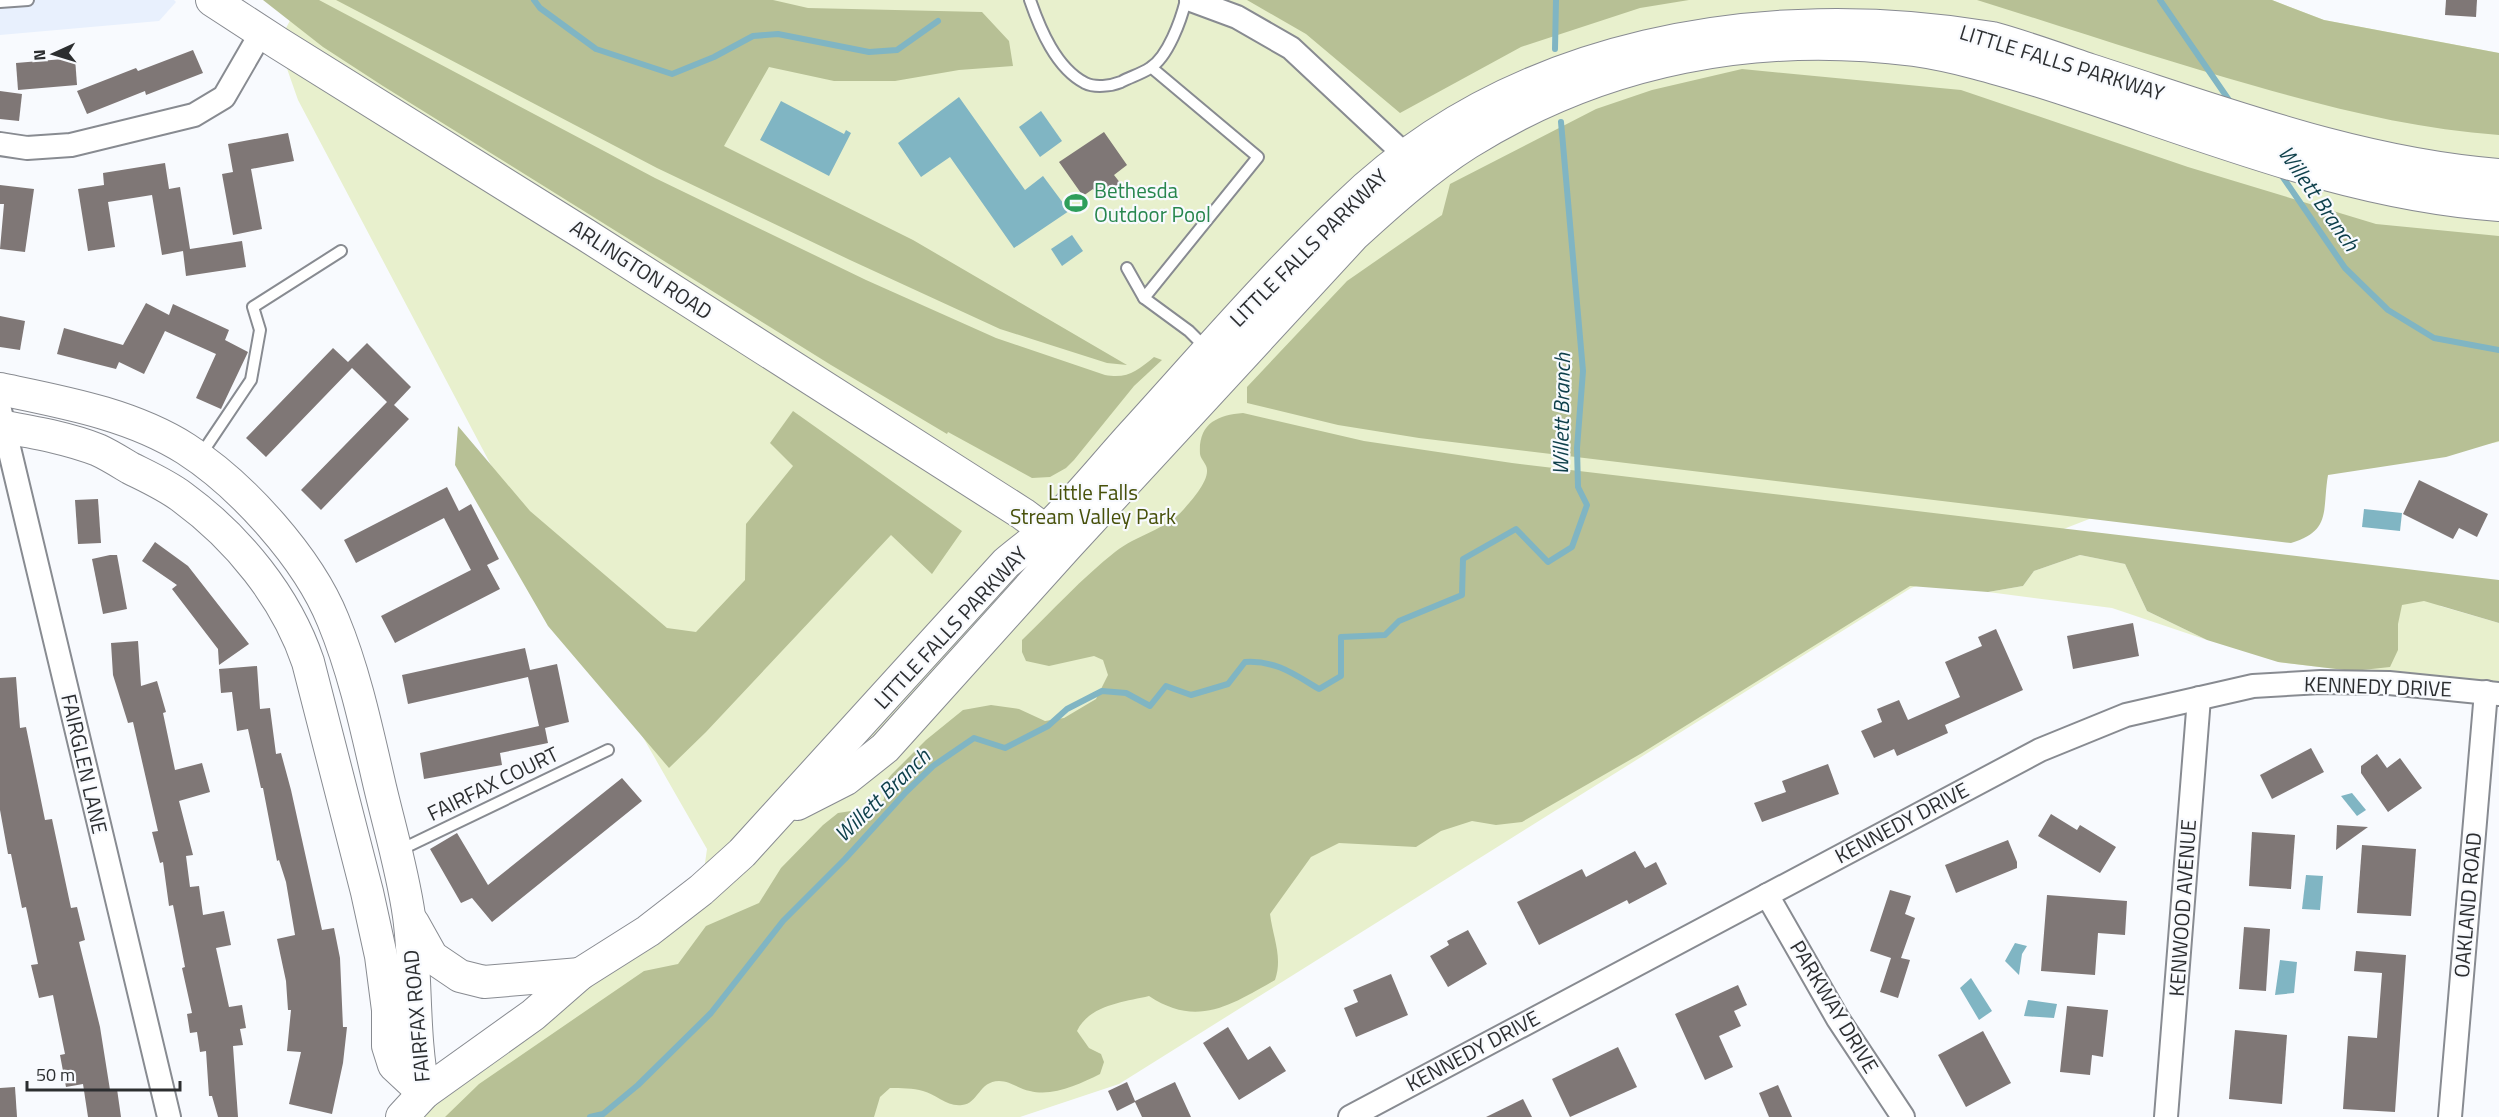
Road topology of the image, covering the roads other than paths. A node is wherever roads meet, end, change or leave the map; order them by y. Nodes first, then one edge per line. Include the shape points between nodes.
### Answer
1 (28, 0) edge
2 (212, 0) edge
3 (1030, 0) edge
4 (1186, 0) edge
5 (1191, 0) edge
6 (0, 3) edge
7 (261, 33) junction
8 (1152, 68) junction
9 (0, 144) edge
10 (1415, 164) junction
11 (2499, 175) edge
12 (2499, 205) edge
13 (341, 251) dead end
14 (1127, 268) dead end
15 (1144, 298) junction
16 (1209, 350) junction
17 (0, 389) edge
18 (1, 421) edge
19 (198, 459) junction
20 (1056, 538) junction
21 (2492, 693) edge
22 (2199, 698) junction
23 (608, 750) dead end
24 (385, 811) junction
25 (349, 820) junction
26 (395, 853) junction
27 (1767, 895) junction
28 (409, 916) junction
29 (580, 974) junction
30 (424, 1093) junction
31 (169, 1117) edge
32 (402, 1117) edge
33 (1350, 1117) edge
34 (1903, 1117) edge
35 (2166, 1117) edge
36 (2450, 1117) edge

1 - 6 lane
2 - 7 main road, ARLINGTON ROAD
3 - 8 lane via 1054,52 1067,69 1088,85 1116,84
4 - 8 lane via 1173,40
5 - 10 street via 1237,17 1291,48
7 - 9 street via 224,97 194,115 71,145 27,148
7 - 20 main road, ARLINGTON ROAD via 586,235
8 - 15 lane via 1258,157
10 - 11 main road, LITTLE FALLS PARKWAY via 1447,124 1552,69 1604,49 1709,24 1777,16 1911,22 1994,38 2268,128 2398,161
10 - 12 main road, LITTLE FALLS PARKWAY via 1566,92 1636,67 1704,52 1772,44 1831,44 1916,51 1966,61 2295,166 2409,194
10 - 16 main road, LITTLE FALLS PARKWAY via 1331,220
10 - 20 main road, LITTLE FALLS PARKWAY via 1391,201
13 - 19 lane via 253,307 260,330 251,380
14 - 15 lane
15 - 16 lane
16 - 20 main road, LITTLE FALLS PARKWAY
17 - 19 main road, FAIRFAX ROAD via 72,404 139,426
18 - 25 main road, FAIRFAX ROAD via 98,450 153,479 181,496 230,539 260,573 299,636
18 - 31 street, FAIRGLEN LANE
19 - 24 main road, FAIRFAX ROAD via 234,485 266,519 309,577 333,618 352,674
20 - 29 main road, LITTLE FALLS PARKWAY via 1032,587 885,748 846,779 777,814 701,891 648,932
21 - 22 street, KENNEDY DRIVE via 2321,681 2253,686
21 - 36 street, OAKLAND ROAD
22 - 27 street, KENNEDY DRIVE via 2126,715 2040,750
22 - 35 street, KENWOOD AVENUE
23 - 26 lane, FAIRFAX COURT
24 - 25 street
24 - 26 main road, FAIRFAX ROAD
25 - 30 main road, FAIRFAX ROAD via 381,956 388,1046 394,1065
26 - 28 main road, FAIRFAX ROAD
27 - 33 street, KENNEDY DRIVE
27 - 34 street, PARKWAY DRIVE via 1838,1019
28 - 29 main road via 432,957 460,976 484,982
28 - 30 main road, FAIRFAX ROAD via 418,1066
29 - 30 main road, LITTLE FALLS PARKWAY via 533,1015
30 - 32 main road, LITTLE FALLS PARKWAY

